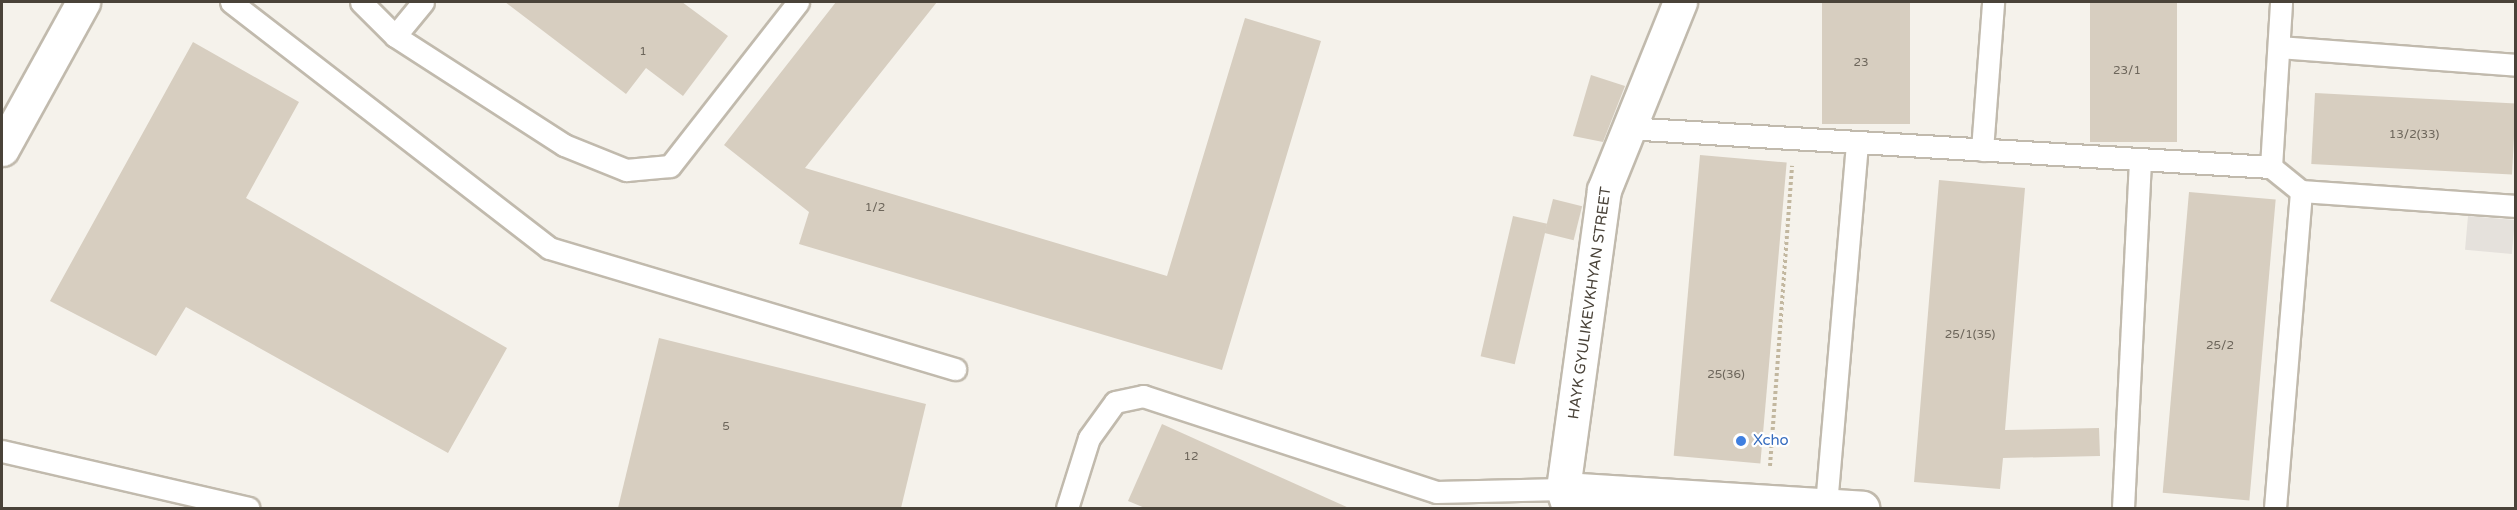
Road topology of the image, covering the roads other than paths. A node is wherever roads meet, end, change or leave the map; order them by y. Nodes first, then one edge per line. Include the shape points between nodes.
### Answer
1 (83, 2) edge
2 (231, 2) edge
3 (361, 2) edge
4 (423, 2) edge
5 (798, 2) edge
6 (1677, 2) edge
7 (1993, 2) edge
8 (2282, 2) edge
9 (395, 36) junction
10 (2279, 47) junction
11 (2516, 65) edge
12 (1626, 128) junction
13 (1857, 142) junction
14 (2, 149) edge
15 (1982, 150) junction
16 (2140, 159) junction
17 (2271, 167) junction
18 (2301, 191) junction
19 (2516, 206) edge
20 (955, 369) dead end
21 (2, 452) edge
22 (1566, 499) edge
23 (1826, 505) junction
24 (249, 508) edge
25 (1067, 508) edge
26 (1862, 508) edge
27 (2123, 508) edge
28 (2275, 508) edge

1 - 14 street
2 - 20 lane via 549,248
3 - 9 lane
4 - 9 lane
5 - 9 lane via 670,166 626,170 564,145
6 - 12 street, HAYK GYULIKEVKHYAN STREET
7 - 15 lane
8 - 10 lane
10 - 11 lane
10 - 17 lane
12 - 13 lane
12 - 22 street, HAYK GYULIKEVKHYAN STREET via 1604,190
13 - 15 lane
13 - 23 lane
15 - 16 lane
16 - 17 lane
16 - 27 lane
17 - 18 lane
18 - 19 lane
18 - 28 lane
21 - 24 lane
22 - 23 street
22 - 25 lane via 1437,492 1143,396 1115,402 1089,438
23 - 26 street

